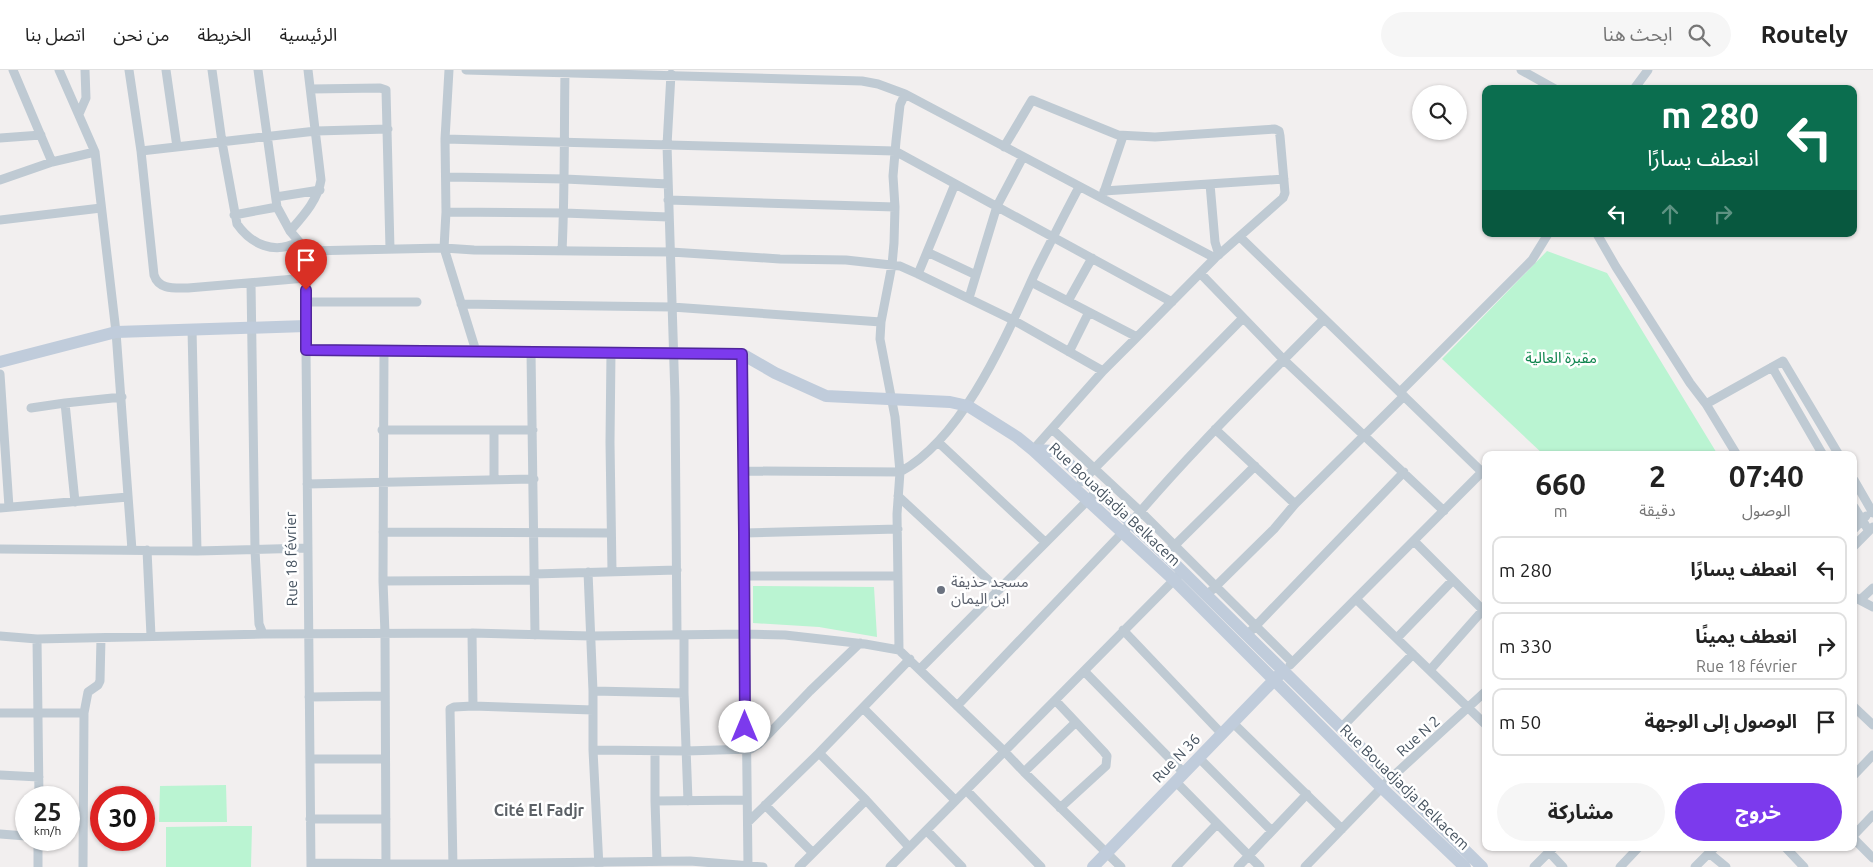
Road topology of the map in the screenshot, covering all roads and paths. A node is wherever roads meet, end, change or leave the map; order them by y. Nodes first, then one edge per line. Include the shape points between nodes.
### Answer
1 (14, 70) edge
2 (59, 70) edge
3 (85, 70) edge
4 (129, 70) edge
5 (166, 70) edge
6 (212, 70) edge
7 (258, 70) edge
8 (308, 70) edge
9 (449, 70) edge
10 (466, 70) edge
11 (1521, 70) edge
12 (1648, 70) edge
13 (565, 72) junction
14 (670, 74) junction
15 (1548, 85) edge
16 (1637, 85) edge
17 (310, 89) junction
18 (905, 94) junction
19 (79, 114) junction
20 (388, 129) junction
21 (316, 131) junction
22 (41, 135) junction
23 (1123, 136) junction
24 (268, 137) junction
25 (0, 138) edge
26 (445, 139) junction
27 (222, 142) junction
28 (564, 143) junction
29 (667, 145) junction
30 (177, 147) junction
31 (1004, 147) junction
32 (141, 151) junction
33 (895, 151) junction
34 (95, 152) junction
35 (1023, 157) junction
36 (52, 162) junction
37 (446, 177) junction
38 (565, 179) junction
39 (1284, 179) junction
40 (0, 180) edge
41 (668, 184) junction
42 (955, 184) junction
43 (1210, 184) junction
44 (1079, 187) junction
45 (320, 190) junction
46 (1103, 195) junction
47 (276, 197) junction
48 (668, 200) junction
49 (997, 206) junction
50 (277, 207) junction
51 (895, 207) junction
52 (102, 208) junction
53 (446, 212) junction
54 (564, 213) junction
55 (234, 214) junction
56 (668, 217) junction
57 (0, 220) edge
58 (290, 231) junction
59 (1053, 236) junction
60 (1240, 237) junction
61 (1545, 237) edge
62 (1600, 237) edge
63 (298, 242) junction
64 (444, 248) junction
65 (390, 249) junction
66 (307, 251) junction
67 (562, 251) junction
68 (671, 252) junction
69 (927, 252) junction
70 (1217, 257) junction
71 (1092, 258) junction
72 (892, 265) junction
73 (1200, 273) junction
74 (918, 274) junction
75 (976, 275) junction
76 (306, 278) junction
77 (1031, 282) junction
78 (251, 283) junction
79 (969, 298) junction
80 (1068, 301) junction
81 (306, 302) junction
82 (416, 302) dead end
83 (1172, 302) junction
84 (461, 304) junction
85 (672, 307) junction
86 (1089, 312) junction
87 (1243, 318) junction
88 (1013, 320) junction
89 (1323, 320) junction
90 (881, 322) junction
91 (306, 326) junction
92 (252, 327) junction
93 (192, 330) junction
94 (116, 332) junction
95 (1137, 337) junction
96 (306, 350) junction
97 (384, 350) junction
98 (476, 351) junction
99 (532, 352) junction
100 (611, 352) junction
101 (1069, 352) junction
102 (673, 353) junction
103 (742, 354) junction
104 (1284, 360) junction
105 (0, 362) edge
106 (1772, 367) junction
107 (1103, 371) junction
108 (0, 374) edge
109 (1402, 394) junction
110 (122, 397) junction
111 (892, 399) junction
112 (65, 403) junction
113 (1706, 404) junction
114 (968, 406) junction
115 (31, 408) dead end
116 (1052, 429) junction
117 (1215, 429) junction
118 (382, 430) junction
119 (494, 430) junction
120 (533, 430) junction
121 (1364, 435) junction
122 (938, 442) junction
123 (1033, 450) junction
124 (1735, 451) edge
125 (1822, 451) edge
126 (1837, 451) edge
127 (1255, 466) junction
128 (1094, 468) junction
129 (1482, 468) edge
130 (744, 471) junction
131 (900, 472) junction
132 (1404, 472) junction
133 (1482, 472) edge
134 (1084, 478) junction
135 (534, 479) junction
136 (494, 480) junction
137 (383, 482) junction
138 (307, 484) junction
139 (1857, 485) edge
140 (1075, 488) junction
141 (1093, 495) junction
142 (898, 496) junction
143 (128, 497) junction
144 (75, 502) junction
145 (1295, 504) junction
146 (4, 508) edge
147 (1140, 511) junction
148 (1444, 511) junction
149 (1873, 511) edge
150 (1857, 512) edge
151 (1862, 520) junction
152 (1857, 526) edge
153 (1127, 528) junction
154 (898, 529) junction
155 (1871, 529) edge
156 (383, 532) junction
157 (534, 532) junction
158 (611, 533) junction
159 (744, 533) junction
160 (1414, 541) junction
161 (1045, 542) junction
162 (1857, 543) edge
163 (308, 548) junction
164 (0, 549) edge
165 (132, 550) junction
166 (147, 550) junction
167 (197, 550) junction
168 (255, 550) junction
169 (1170, 551) junction
170 (677, 570) junction
171 (612, 571) junction
172 (588, 572) junction
173 (744, 576) junction
174 (897, 576) junction
175 (1178, 576) junction
176 (534, 577) junction
177 (1453, 580) junction
178 (383, 581) junction
179 (1873, 588) edge
180 (999, 590) junction
181 (1211, 591) junction
182 (1356, 598) junction
183 (1857, 598) edge
184 (1873, 607) edge
185 (1482, 609) edge
186 (1482, 615) edge
187 (1256, 626) junction
188 (1123, 630) junction
189 (472, 633) junction
190 (263, 634) junction
191 (385, 634) junction
192 (745, 634) junction
193 (308, 635) junction
194 (535, 635) junction
195 (681, 635) junction
196 (0, 636) edge
197 (151, 636) junction
198 (591, 636) junction
199 (1247, 636) junction
200 (37, 638) junction
201 (101, 638) junction
202 (1397, 638) junction
203 (860, 643) junction
204 (899, 650) junction
205 (1412, 654) junction
206 (910, 659) junction
207 (1292, 662) junction
208 (920, 669) junction
209 (1430, 670) junction
210 (1084, 672) junction
211 (1278, 677) junction
212 (593, 691) junction
213 (684, 693) junction
214 (1482, 695) edge
215 (385, 696) junction
216 (309, 697) junction
217 (1055, 700) junction
218 (473, 706) junction
219 (957, 706) junction
220 (864, 708) junction
221 (1469, 708) junction
222 (592, 710) junction
223 (1857, 710) edge
224 (0, 713) edge
225 (38, 713) junction
226 (84, 713) junction
227 (1482, 721) edge
228 (1075, 723) junction
229 (1233, 723) junction
230 (1873, 725) edge
231 (1341, 728) junction
232 (1222, 734) junction
233 (592, 750) junction
234 (746, 750) junction
235 (656, 751) junction
236 (686, 751) junction
237 (1004, 751) junction
238 (819, 753) junction
239 (1873, 755) edge
240 (1199, 758) junction
241 (310, 759) junction
242 (385, 759) junction
243 (1857, 771) edge
244 (1024, 772) junction
245 (0, 775) edge
246 (39, 777) junction
247 (1180, 778) junction
248 (1391, 778) junction
249 (39, 786) edge
250 (1382, 788) junction
251 (966, 790) junction
252 (1306, 794) junction
253 (747, 800) junction
254 (866, 800) junction
255 (955, 800) junction
256 (656, 801) junction
257 (688, 801) junction
258 (765, 805) junction
259 (1060, 808) junction
260 (1873, 815) edge
261 (386, 818) junction
262 (310, 819) junction
263 (748, 822) junction
264 (1217, 824) junction
265 (1342, 829) junction
266 (927, 831) junction
267 (1272, 831) junction
268 (1857, 832) edge
269 (0, 834) edge
270 (15, 835) edge
271 (1857, 842) edge
272 (909, 847) junction
273 (38, 851) edge
274 (1550, 851) edge
275 (1552, 851) edge
276 (1635, 851) edge
277 (1711, 851) edge
278 (1713, 851) edge
279 (1789, 851) edge
280 (814, 852) junction
281 (1106, 853) junction
282 (1249, 855) junction
283 (1873, 858) edge
284 (657, 861) junction
285 (525, 864) edge
286 (672, 864) edge
287 (311, 865) edge
288 (386, 865) edge
289 (453, 865) edge
290 (599, 865) edge
291 (1312, 865) edge
292 (741, 866) edge
293 (38, 867) edge
294 (84, 867) edge
295 (763, 867) edge
296 (799, 867) edge
297 (890, 867) edge
298 (962, 867) edge
299 (1040, 867) edge
300 (1093, 867) edge
301 (1121, 867) edge
302 (1176, 867) edge
303 (1238, 867) edge
304 (1260, 867) edge
305 (1465, 867) edge
306 (1482, 867) edge
307 (1534, 867) edge
308 (1563, 867) edge
309 (1620, 867) edge
310 (1695, 867) edge
311 (1726, 867) edge
312 (1804, 867) edge

1 - 22 street
2 - 19 street
3 - 19 street via 86,98
4 - 32 street
5 - 30 street
6 - 27 street
7 - 24 street
8 - 17 street
9 - 26 street
10 - 13 street
11 - 15 street
12 - 16 street
13 - 14 street
13 - 28 street
14 - 18 street via 862,81
14 - 29 street
17 - 20 street via 384,88
17 - 21 street
18 - 31 street
18 - 33 street via 900,105
19 - 34 street
20 - 21 street
20 - 65 street
21 - 24 street
21 - 45 street
22 - 25 street
22 - 36 street
23 - 31 street via 1032,100
23 - 39 street via 1275,129 1280,136
23 - 46 street
24 - 27 street
24 - 47 street
26 - 28 street
26 - 37 street
27 - 30 street
27 - 55 street
28 - 29 street
28 - 38 street
29 - 33 street
29 - 41 street
30 - 32 street
31 - 35 street
32 - 78 street via 156,281 172,288
33 - 42 street
33 - 51 street
34 - 36 street
34 - 52 street
35 - 44 street
35 - 49 street
36 - 40 street
37 - 38 street
37 - 53 street
38 - 41 street
38 - 54 street
39 - 43 street
39 - 60 street via 1284,198
41 - 48 street
42 - 49 street
42 - 69 street
43 - 46 street
43 - 70 street
44 - 46 street
44 - 59 street
45 - 47 street
45 - 58 street
46 - 70 street
47 - 50 street
48 - 51 street
48 - 56 street
49 - 59 street
49 - 75 street
50 - 55 street
50 - 58 street
51 - 72 street
52 - 57 street
52 - 94 street
53 - 54 street
53 - 64 street
54 - 56 street
54 - 67 street
55 - 63 street via 237,224 254,241 282,248
56 - 68 street
58 - 63 street
59 - 71 street
59 - 77 street
60 - 70 street
60 - 89 street
61 - 109 street via 1532,260
62 - 113 street
63 - 66 street
64 - 65 street
64 - 67 street
64 - 84 street
65 - 66 street
66 - 76 street, Rue 18 février
67 - 68 street
68 - 72 street
68 - 85 street
69 - 74 street
69 - 75 street
70 - 73 street
71 - 80 street
71 - 83 street
72 - 74 street
72 - 90 street
73 - 83 street
73 - 87 street
74 - 79 street
75 - 79 street
76 - 78 street
76 - 81 street, Rue 18 février
77 - 80 street
77 - 88 street
78 - 92 street
79 - 88 street
80 - 86 street
81 - 82 street
81 - 91 street, Rue 18 février
83 - 95 street
84 - 85 street
84 - 98 street
85 - 90 street
85 - 102 street
86 - 95 street
86 - 101 street
87 - 104 street
87 - 128 street
88 - 101 street
88 - 114 street
89 - 104 street
89 - 109 street
90 - 111 street via 880,340
91 - 92 street
91 - 96 street, Rue 18 février
92 - 93 street
92 - 168 street
93 - 94 street
93 - 167 street
94 - 105 street
94 - 110 street
95 - 107 street
96 - 97 street
96 - 138 street, Rue 18 février
97 - 98 street
97 - 118 street
98 - 99 street
99 - 100 street
99 - 120 street
100 - 102 street
100 - 158 street
101 - 107 street
102 - 103 street
102 - 170 street
103 - 111 street via 826,396
103 - 130 street
104 - 117 street
104 - 121 street
106 - 113 street
106 - 125 street
106 - 126 street via 1780,362 1786,364
107 - 116 street
108 - 146 street
109 - 121 street
109 - 129 street
110 - 112 street
110 - 143 street
111 - 114 street
111 - 131 street
112 - 115 street
112 - 144 street
113 - 124 street
114 - 122 street
114 - 123 street
116 - 123 street
116 - 128 street
117 - 127 street
117 - 147 street
118 - 119 street
118 - 137 street
119 - 120 street
119 - 136 street
120 - 135 street
121 - 132 street
121 - 145 street
122 - 131 street via 913,465
122 - 161 street
123 - 134 street, Rue Bouadjadja Belkacem via 1054,451
123 - 140 street, Rue Bouadjadja Belkacem
127 - 145 street
127 - 169 street
128 - 134 street
128 - 147 street
130 - 131 street
130 - 159 street
131 - 142 street
132 - 148 street
132 - 187 street
133 - 148 street
134 - 140 street
134 - 141 street, Rue Bouadjadja Belkacem
135 - 136 street
135 - 157 street
136 - 137 street
137 - 138 street
137 - 156 street
138 - 163 street, Rue 18 février
139 - 149 street
140 - 141 street, Rue Bouadjadja Belkacem
141 - 153 street, Rue Bouadjadja Belkacem
141 - 161 street
142 - 154 street
142 - 180 street
143 - 144 street
143 - 165 street
144 - 146 street
145 - 181 street
147 - 153 street
147 - 169 street
148 - 160 street
149 - 151 street
150 - 151 street
151 - 152 street
151 - 155 street
153 - 169 street, Rue Bouadjadja Belkacem
153 - 175 street, Rue Bouadjadja Belkacem
153 - 219 street
154 - 159 street
154 - 174 street
155 - 162 street
156 - 157 street
156 - 178 street
157 - 158 street
157 - 176 street
158 - 171 street
159 - 173 street
160 - 177 street
160 - 182 street
161 - 180 street
163 - 168 street
163 - 193 street, Rue 18 février
164 - 165 street
165 - 166 street
166 - 167 street
166 - 197 street
167 - 168 street
168 - 190 street via 259,624
169 - 175 street, Rue Bouadjadja Belkacem
169 - 181 street
170 - 171 street
170 - 195 street
171 - 172 street
172 - 176 street
172 - 198 street
173 - 174 street
173 - 192 street
174 - 204 street
175 - 181 street, Rue Bouadjadja Belkacem
175 - 188 street
175 - 211 street, Rue Bouadjadja Belkacem
176 - 178 street
176 - 194 street
177 - 185 street
177 - 202 street
178 - 191 street
179 - 183 street
180 - 208 street
181 - 187 street
181 - 199 street, Rue Bouadjadja Belkacem
182 - 202 street
182 - 207 street
183 - 184 street
186 - 209 street
187 - 199 street
187 - 207 street
188 - 210 street
188 - 232 street
189 - 191 street
189 - 194 street
189 - 218 street
190 - 193 street
190 - 197 street
191 - 193 street
191 - 215 street
192 - 195 street
192 - 203 street
192 - 234 street
193 - 216 street, Rue 18 février
194 - 198 street
195 - 198 street
195 - 213 street
196 - 200 street
197 - 201 street
198 - 212 street
199 - 211 street, Rue Bouadjadja Belkacem
200 - 201 street
200 - 225 street
201 - 226 street via 100,682 88,692
202 - 205 street
203 - 204 street
203 - 234 street via 756,747
204 - 206 street
205 - 209 street
205 - 231 street
206 - 208 street
206 - 220 street
207 - 211 street
208 - 219 street
209 - 221 street
210 - 217 street
210 - 247 street
211 - 229 street, Rue N 36
211 - 231 street, Rue Bouadjadja Belkacem
211 - 250 street, Rue Bouadjadja Belkacem
212 - 213 street
212 - 222 street
213 - 236 street
214 - 221 street, Rue N 2
215 - 216 street
215 - 242 street
216 - 241 street, Rue 18 février
217 - 228 street
217 - 237 street
218 - 222 street
218 - 289 street via 454,707 450,712
219 - 237 street
220 - 238 street
220 - 255 street
221 - 227 street
221 - 248 street, Rue N 2
222 - 233 street
223 - 230 street
224 - 225 street
225 - 226 street
225 - 246 street
226 - 294 street
228 - 244 street
228 - 259 street via 1107,756 1106,766
229 - 232 street, Rue N 36
229 - 252 street
231 - 248 street, Rue Bouadjadja Belkacem
232 - 240 street, Rue N 36
233 - 235 street
233 - 290 street
234 - 236 street
234 - 253 street
235 - 236 street
235 - 256 street
236 - 257 street
237 - 244 street
237 - 251 street
238 - 254 street
238 - 258 street
239 - 243 street
240 - 247 street, Rue N 36
240 - 267 street
241 - 242 street
241 - 262 street, Rue 18 février
242 - 261 street
244 - 259 street
245 - 246 street
246 - 249 street
247 - 264 street
247 - 281 street, Rue N 36
248 - 250 street, Rue N 2
248 - 306 street, Rue Bouadjadja Belkacem
250 - 265 street, Rue N 2
250 - 305 street, Rue Bouadjadja Belkacem
251 - 255 street
251 - 299 street
252 - 265 street
252 - 267 street
253 - 257 street
253 - 263 street
254 - 272 street
254 - 280 street
255 - 266 street
256 - 257 street
256 - 284 street
258 - 263 street
258 - 280 street
259 - 281 street
260 - 268 street
261 - 262 street
261 - 288 street
262 - 287 street, Rue 18 février
263 - 292 street
264 - 282 street
264 - 302 street
265 - 291 street, Rue N 2
266 - 272 street
266 - 298 street
267 - 282 street
269 - 270 street
271 - 283 street
272 - 297 street
273 - 293 street
274 - 307 street
275 - 308 street
276 - 309 street
277 - 310 street
278 - 311 street
279 - 312 street
280 - 296 street
281 - 300 street, Rue N 36
281 - 301 street
282 - 303 street
282 - 304 street
284 - 286 street
284 - 290 street
285 - 289 street
285 - 290 street
286 - 292 street
287 - 288 street
288 - 289 street
292 - 295 street

